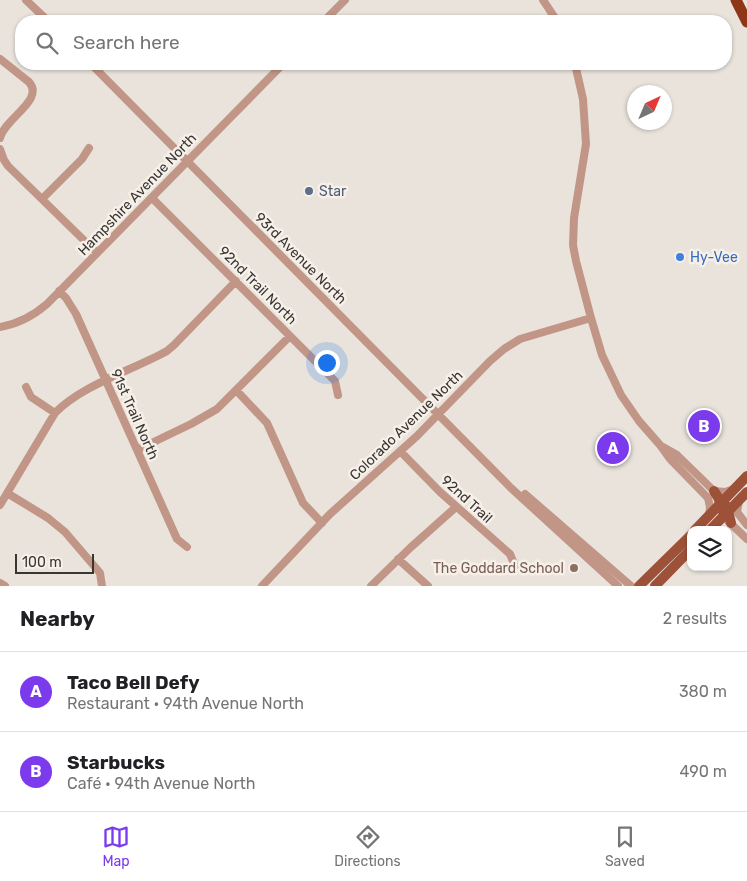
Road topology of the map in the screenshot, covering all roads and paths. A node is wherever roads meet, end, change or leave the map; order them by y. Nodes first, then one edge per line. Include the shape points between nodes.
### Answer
1 (26, 0) edge
2 (345, 0) edge
3 (543, 0) edge
4 (736, 0) edge
5 (744, 0) edge
6 (747, 4) edge
7 (42, 15) edge
8 (330, 15) edge
9 (553, 15) edge
10 (747, 22) edge
11 (0, 59) edge
12 (97, 70) edge
13 (276, 70) edge
14 (577, 70) edge
15 (0, 138) edge
16 (89, 148) dead end
17 (0, 149) edge
18 (187, 161) junction
19 (152, 198) junction
20 (42, 199) junction
21 (97, 253) junction
22 (236, 281) junction
23 (59, 291) junction
24 (591, 318) junction
25 (0, 327) edge
26 (290, 336) junction
27 (106, 381) junction
28 (26, 387) dead end
29 (236, 390) junction
30 (338, 395) dead end
31 (55, 413) junction
32 (437, 415) junction
33 (660, 445) junction
34 (137, 450) junction
35 (400, 451) junction
36 (493, 470) junction
37 (747, 476) edge
38 (747, 482) edge
39 (735, 488) junction
40 (714, 491) junction
41 (747, 492) edge
42 (7, 493) junction
43 (739, 500) junction
44 (720, 504) junction
45 (0, 505) edge
46 (456, 507) junction
47 (709, 516) junction
48 (726, 518) junction
49 (322, 523) junction
50 (747, 525) edge
51 (700, 526) edge
52 (708, 526) edge
53 (715, 526) edge
54 (687, 539) edge
55 (747, 539) edge
56 (187, 547) dead end
57 (687, 551) edge
58 (398, 559) junction
59 (515, 566) dead end
60 (0, 583) edge
61 (5, 586) edge
62 (102, 586) edge
63 (262, 586) edge
64 (371, 586) edge
65 (428, 586) edge
66 (618, 586) edge
67 (631, 586) edge
68 (639, 586) edge
69 (655, 586) edge

1 - 7 street
2 - 8 street
3 - 9 street
4 - 10 highway
5 - 6 highway
11 - 15 street via 29,82 34,91 30,100 4,128
12 - 18 street, 93rd Avenue North
13 - 18 street, Hampshire Avenue North
14 - 24 street via 586,144 573,245
16 - 20 street
17 - 20 street via 8,166
18 - 19 street, Hampshire Avenue North
18 - 32 street, 93rd Avenue North
19 - 21 street, Hampshire Avenue North
19 - 22 street, 92nd Trail North
20 - 21 street
21 - 23 street, Hampshire Avenue North
22 - 26 street, 92nd Trail North
22 - 27 street via 174,345
23 - 25 street, Hampshire Avenue North via 32,315
23 - 27 street, 91st Trail North via 76,314
24 - 32 street, Colorado Avenue North via 520,339 504,349
24 - 33 street via 602,355 621,395
26 - 29 street
26 - 30 street, 92nd Trail North via 335,381
27 - 31 street via 70,400
27 - 34 street, 91st Trail North
28 - 31 street via 31,397
29 - 34 street via 205,417
29 - 49 street via 267,423 302,503
31 - 42 street
32 - 35 street, Colorado Avenue North
32 - 36 street, 93rd Avenue North
33 - 40 street via 677,455
33 - 47 street via 708,498
34 - 56 street, 91st Trail North via 177,539
35 - 46 street, 92nd Trail
35 - 49 street, Colorado Avenue North
36 - 66 street, 93rd Avenue North
36 - 67 street, 93rd Avenue North via 510,481
37 - 39 main road
38 - 48 main road via 730,503
39 - 40 street via 725,492
39 - 44 main road
40 - 44 main road
41 - 43 main road
42 - 45 street
42 - 62 street via 65,532 100,573
43 - 48 main road
43 - 50 street via 737,512
44 - 47 main road
44 - 52 main road via 718,514
46 - 58 street
46 - 59 street, 92nd Trail via 510,554
47 - 51 main road
48 - 53 main road
48 - 55 street
49 - 63 street, Colorado Avenue North
54 - 68 main road
57 - 69 main road
58 - 64 street
58 - 65 street
60 - 61 street

